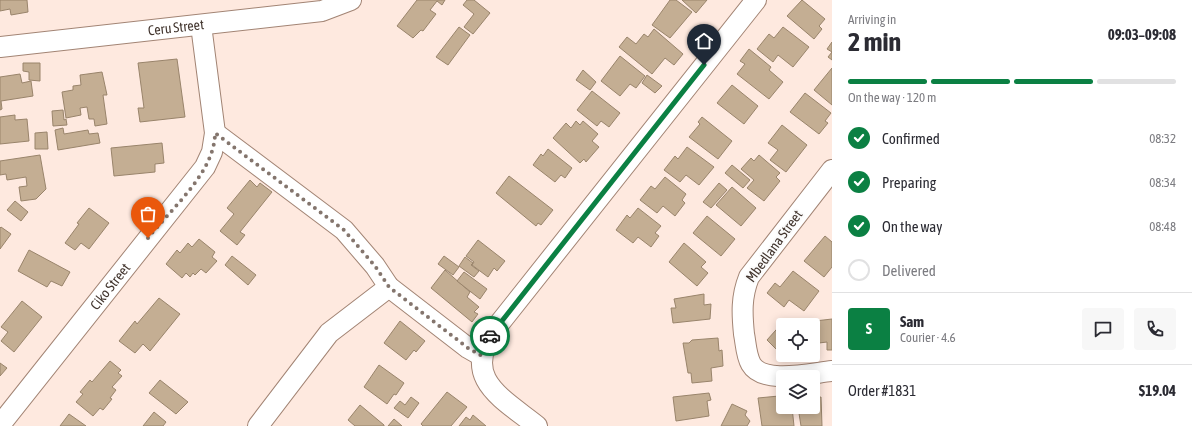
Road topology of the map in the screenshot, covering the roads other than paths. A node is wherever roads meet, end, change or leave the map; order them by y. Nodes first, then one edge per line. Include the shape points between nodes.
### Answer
1 (351, 0) edge
2 (756, 0) edge
3 (201, 25) junction
4 (0, 47) edge
5 (215, 133) junction
6 (832, 170) edge
7 (389, 287) junction
8 (482, 356) junction
9 (832, 370) edge
10 (0, 425) edge
11 (258, 426) edge
12 (537, 426) edge

1 - 3 street, Ceru Street via 322,11
2 - 8 street via 496,329 483,349
3 - 4 street, Ceru Street
3 - 5 street, Ciko Street
5 - 7 street via 344,230 375,266
5 - 10 street, Ciko Street via 206,167
6 - 9 street, Mbedlana Street via 749,277 744,290 742,310 747,356 755,370 770,376
7 - 8 street
7 - 11 street via 329,333
8 - 12 street via 484,376 495,393

